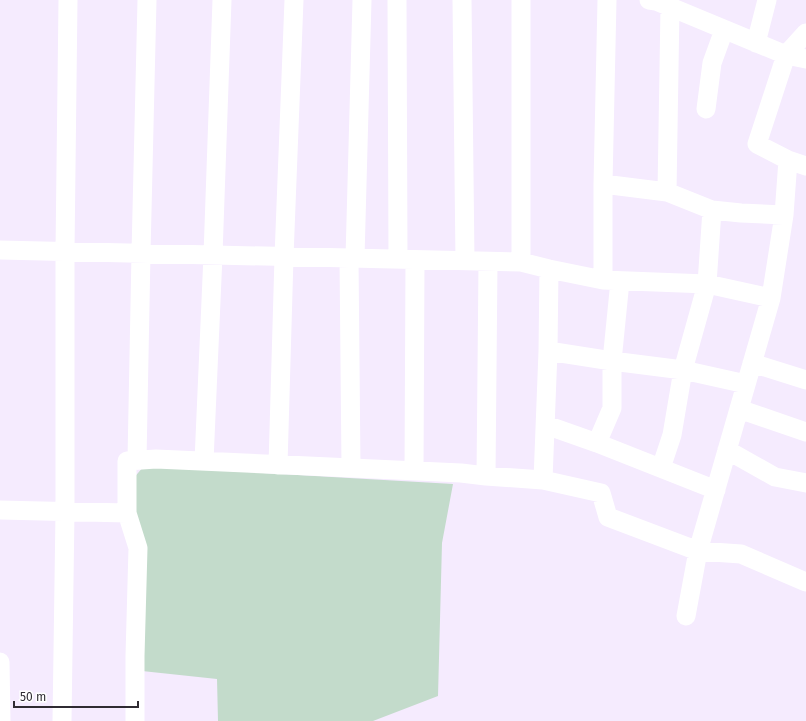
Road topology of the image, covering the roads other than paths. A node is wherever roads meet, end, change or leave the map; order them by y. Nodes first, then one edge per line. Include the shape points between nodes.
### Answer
1 (68, 0) edge
2 (147, 0) edge
3 (222, 0) edge
4 (294, 0) edge
5 (362, 0) edge
6 (397, 0) edge
7 (462, 0) edge
8 (522, 0) edge
9 (607, 0) edge
10 (767, 0) edge
11 (658, 2) edge
12 (724, 30) junction
13 (806, 33) edge
14 (756, 43) junction
15 (786, 55) junction
16 (806, 59) edge
17 (706, 109) dead end
18 (797, 163) edge
19 (603, 184) junction
20 (667, 192) junction
21 (712, 210) junction
22 (784, 215) junction
23 (0, 250) edge
24 (65, 251) junction
25 (141, 253) junction
26 (213, 255) junction
27 (284, 257) junction
28 (352, 258) junction
29 (407, 260) junction
30 (465, 261) junction
31 (488, 262) junction
32 (521, 262) junction
33 (549, 269) junction
34 (612, 280) junction
35 (707, 284) junction
36 (771, 298) junction
37 (548, 351) junction
38 (612, 361) junction
39 (752, 363) junction
40 (683, 370) junction
41 (806, 380) edge
42 (746, 384) junction
43 (739, 409) junction
44 (546, 425) junction
45 (806, 432) edge
46 (597, 443) junction
47 (727, 450) junction
48 (137, 460) junction
49 (204, 461) junction
50 (278, 465) junction
51 (351, 468) junction
52 (661, 468) junction
53 (414, 471) junction
54 (486, 476) junction
55 (543, 480) junction
56 (806, 483) edge
57 (716, 490) junction
58 (0, 510) edge
59 (65, 512) junction
60 (127, 513) junction
61 (698, 551) junction
62 (806, 582) edge
63 (686, 616) dead end
64 (0, 662) edge
65 (1, 721) edge
66 (62, 721) edge
67 (135, 721) edge

1 - 24 street
2 - 25 street
3 - 26 street
4 - 27 street
5 - 28 street
6 - 29 street
7 - 30 street
8 - 32 street
9 - 19 street
10 - 14 street
11 - 12 street
11 - 20 street
12 - 14 street
12 - 17 street via 712,63
13 - 15 street
14 - 15 street
15 - 16 street
15 - 18 street via 757,144
18 - 22 street
19 - 20 street
19 - 34 street
20 - 21 street
21 - 22 street
21 - 35 street
22 - 36 street
23 - 24 street
24 - 25 street
24 - 59 street
25 - 26 street
25 - 48 street
26 - 27 street
26 - 49 street
27 - 28 street
27 - 50 street
28 - 29 street
28 - 51 street
29 - 30 street
29 - 53 street
30 - 31 street
31 - 32 street
31 - 54 street
32 - 33 street
33 - 34 street
33 - 37 street
34 - 35 street
34 - 38 street
35 - 36 street
35 - 40 street
36 - 39 street
37 - 38 street
37 - 44 street
38 - 40 street
38 - 46 street via 612,408
39 - 41 street
39 - 42 street
40 - 42 street
40 - 52 street via 672,434
42 - 43 street
43 - 45 street
43 - 47 street
44 - 46 street
44 - 55 street
46 - 52 street
47 - 56 street via 775,477
47 - 57 street
48 - 49 street
48 - 60 street via 127,461
49 - 50 street
50 - 51 street
51 - 53 street
52 - 57 street
53 - 54 street
54 - 55 street
55 - 61 street via 601,493 608,517
57 - 61 street
58 - 59 street
59 - 60 street
59 - 66 street
60 - 67 street via 138,548
61 - 62 street via 741,554
61 - 63 street
64 - 65 street

